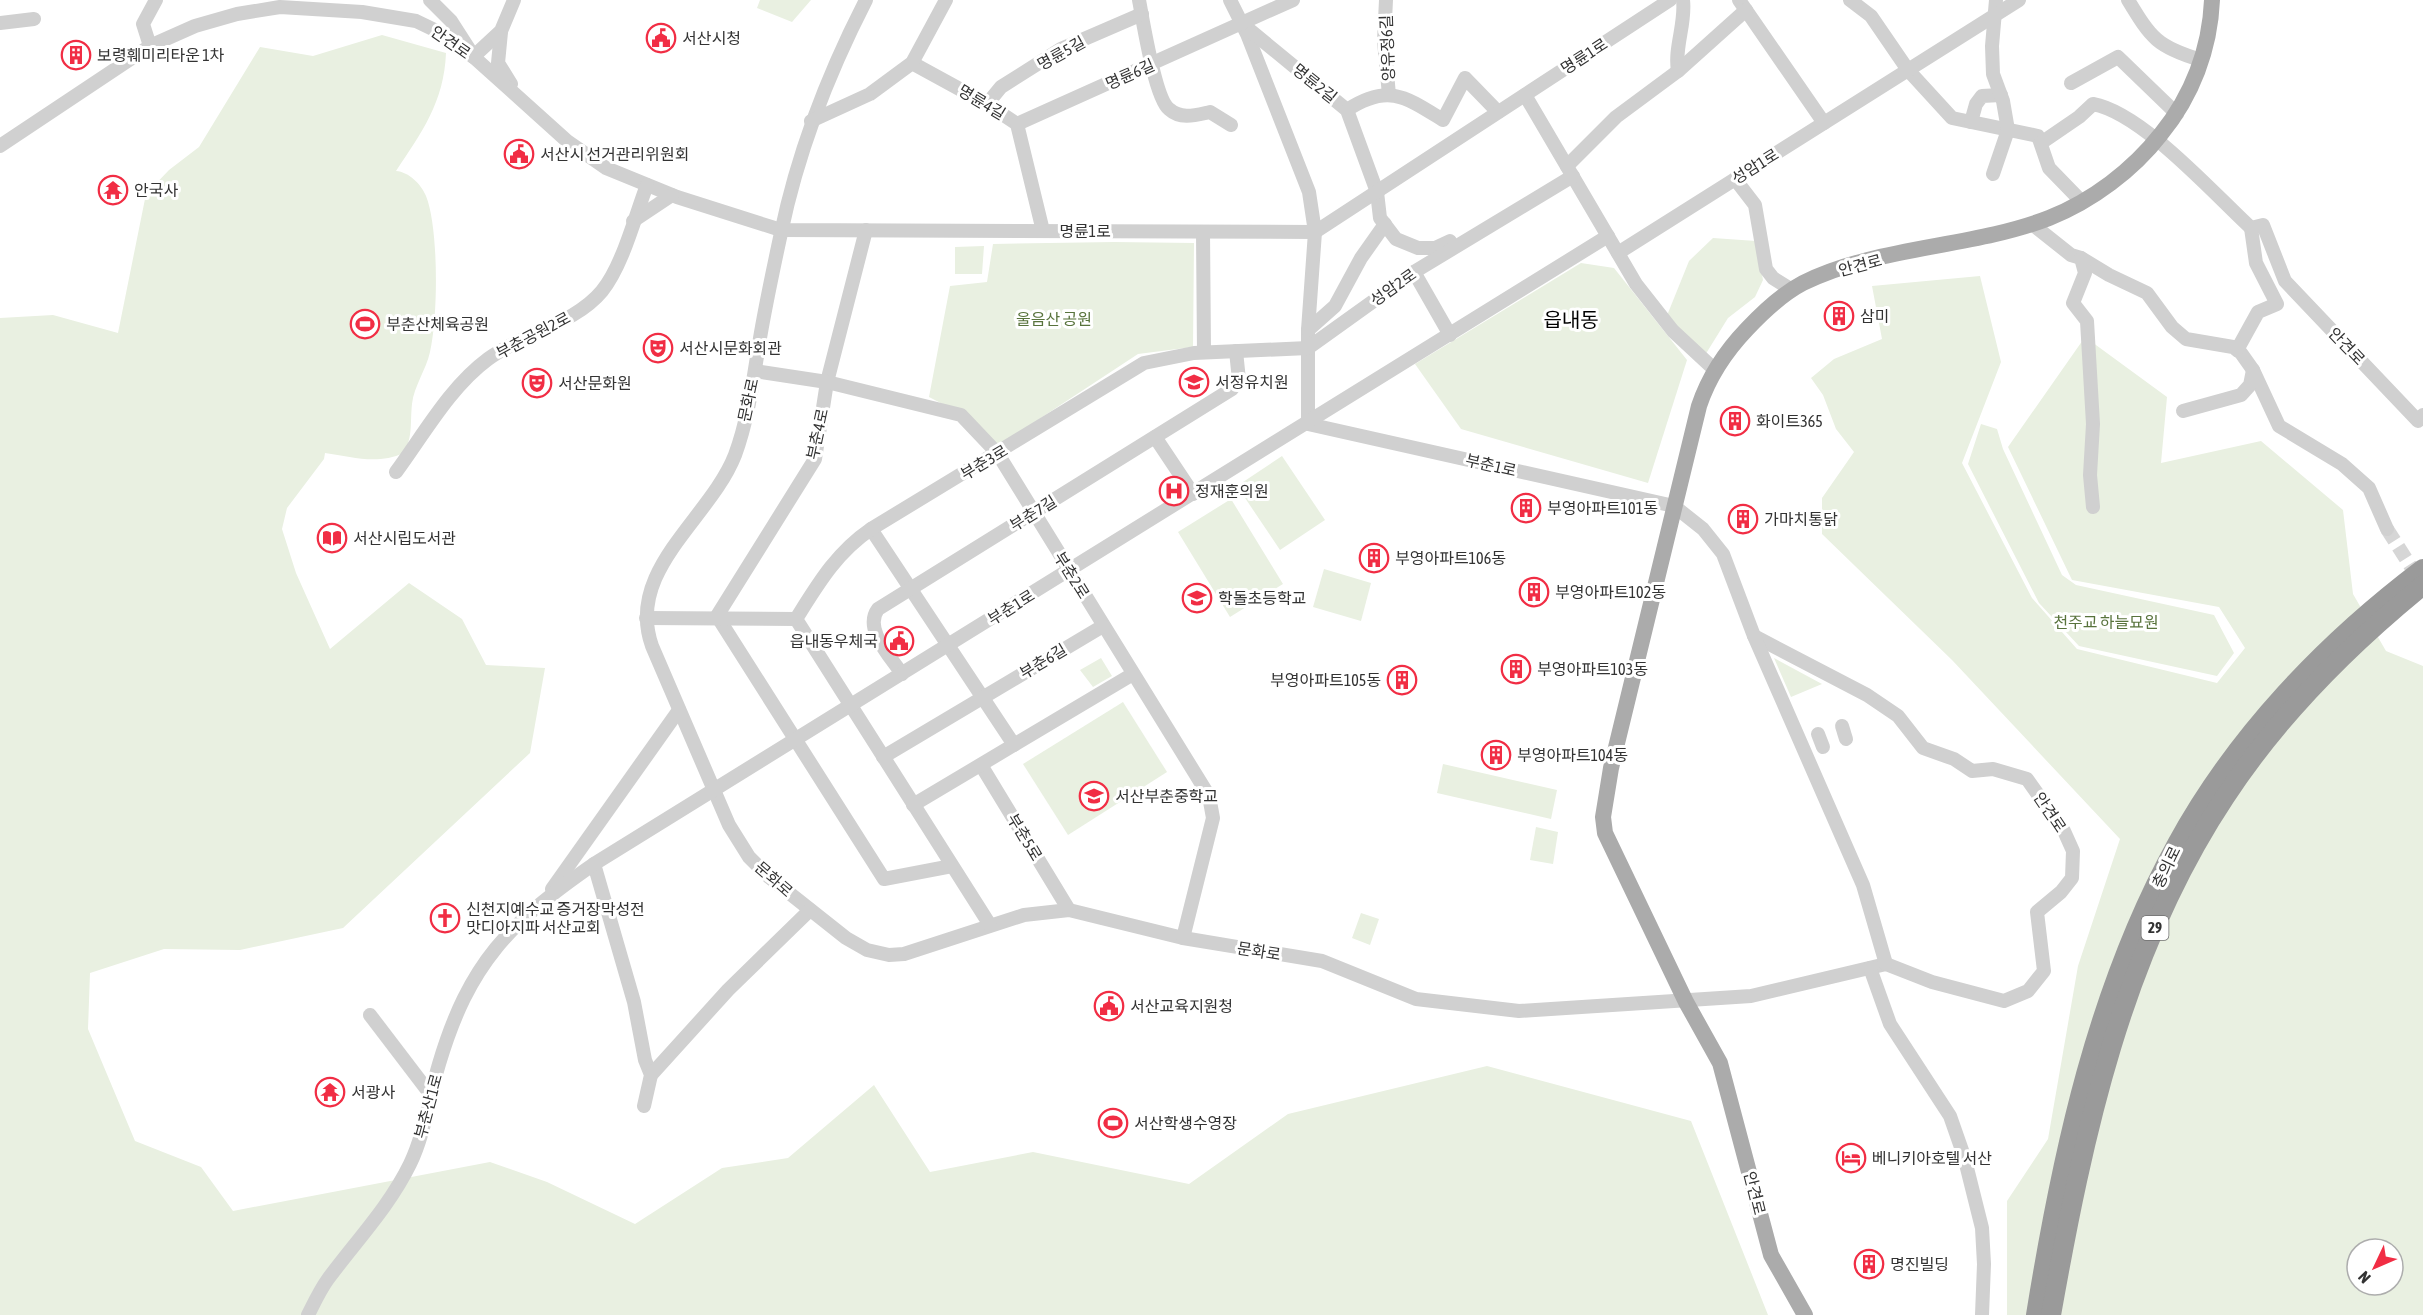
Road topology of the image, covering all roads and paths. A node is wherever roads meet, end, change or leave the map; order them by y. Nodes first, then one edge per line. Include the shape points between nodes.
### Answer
1 (156, 0) edge
2 (430, 0) edge
3 (514, 0) edge
4 (866, 0) edge
5 (946, 0) edge
6 (1139, 0) edge
7 (1230, 0) edge
8 (1293, 0) edge
9 (1386, 0) edge
10 (1670, 0) edge
11 (1683, 0) edge
12 (1850, 0) edge
13 (1996, 0) edge
14 (2019, 0) edge
15 (2128, 0) edge
16 (2212, 0) edge
17 (1743, 5) edge
18 (1142, 14) junction
19 (1994, 16) junction
20 (34, 19) dead end
21 (0, 23) edge
22 (1243, 24) junction
23 (501, 31) junction
24 (150, 46) junction
25 (473, 57) junction
26 (2201, 60) junction
27 (912, 63) junction
28 (1153, 64) junction
29 (1908, 70) junction
30 (1678, 71) junction
31 (2071, 83) dead end
32 (513, 94) junction
33 (1389, 95) junction
34 (1525, 95) junction
35 (2001, 95) junction
36 (987, 104) junction
37 (1347, 110) junction
38 (1498, 112) junction
39 (2177, 114) junction
40 (812, 122) junction
41 (1971, 122) junction
42 (1824, 123) junction
43 (1017, 124) junction
44 (1231, 125) dead end
45 (2008, 130) junction
46 (2156, 140) junction
47 (2041, 143) junction
48 (0, 146) edge
49 (1570, 171) junction
50 (1994, 174) dead end
51 (1735, 179) junction
52 (647, 185) junction
53 (1377, 192) junction
54 (672, 195) junction
55 (2082, 201) junction
56 (633, 221) junction
57 (1385, 224) junction
58 (2032, 224) junction
59 (2252, 228) junction
60 (781, 230) junction
61 (1480, 230) junction
62 (866, 231) junction
63 (1043, 231) junction
64 (1203, 232) junction
65 (1315, 232) junction
66 (1608, 237) junction
67 (1618, 253) junction
68 (2081, 258) junction
69 (1414, 272) junction
70 (1792, 290) junction
71 (1308, 330) junction
72 (1450, 335) junction
73 (1308, 348) junction
74 (2237, 350) junction
75 (1236, 351) junction
76 (1204, 352) junction
77 (1715, 370) junction
78 (2253, 370) junction
79 (755, 371) junction
80 (827, 382) junction
81 (2183, 411) dead end
82 (2423, 415) edge
83 (1308, 424) junction
84 (1155, 437) junction
85 (998, 454) junction
86 (396, 472) dead end
87 (1193, 494) junction
88 (1674, 506) junction
89 (2092, 507) dead end
90 (1033, 512) junction
91 (871, 529) junction
92 (2387, 529) tunnel mouth
93 (2423, 569) edge
94 (1070, 571) junction
95 (2423, 585) edge
96 (910, 588) junction
97 (717, 616) junction
98 (646, 618) junction
99 (796, 619) junction
100 (1103, 626) junction
101 (1754, 636) junction
102 (949, 646) junction
103 (902, 674) junction
104 (1133, 674) junction
105 (983, 698) junction
106 (850, 706) junction
107 (679, 710) junction
108 (795, 740) junction
109 (1014, 745) junction
110 (883, 757) junction
111 (981, 765) junction
112 (714, 790) junction
113 (913, 805) junction
114 (594, 864) junction
115 (952, 866) junction
116 (545, 898) junction
117 (810, 910) junction
118 (1069, 910) junction
119 (990, 925) junction
120 (1183, 938) junction
121 (1886, 964) junction
122 (1870, 968) junction
123 (1686, 1002) junction
124 (370, 1015) dead end
125 (651, 1075) junction
126 (431, 1095) junction
127 (644, 1106) dead end
128 (308, 1315) edge
129 (1805, 1315) edge
130 (1982, 1315) edge
131 (2036, 1315) edge
132 (2051, 1315) edge

1 - 24 street via 143,24
2 - 25 street via 460,33
3 - 23 street
4 - 40 street, 문화로 via 839,52
5 - 27 street
6 - 18 street
7 - 22 street, 명륜2길
8 - 22 street
9 - 33 street, 양유정6길 via 1384,41
10 - 34 street, 명륜1로
11 - 30 street via 1675,55
12 - 29 street via 1871,16
13 - 19 street
14 - 19 street, 성암1로
15 - 26 street via 2146,29 2163,46
16 - 26 main road, 안견로
17 - 30 street, 성암2로
17 - 42 street
18 - 28 street
18 - 36 street, 명륜5길 via 1061,49 1001,87
19 - 29 street, 성암1로
19 - 35 street via 1993,74
20 - 21 street
22 - 28 street, 명륜6길
22 - 37 street, 명륜2길
22 - 65 street, 명륜2길 via 1309,192
23 - 25 street
23 - 32 street via 498,63 514,88
24 - 25 street, 안견로 via 222,18 260,9 290,8 407,19 437,30
24 - 48 street, 안견로
25 - 32 street, 안견로
26 - 39 main road, 안견로
27 - 36 street, 명륜4길
27 - 40 street via 870,94
28 - 43 street, 명륜6길
28 - 44 street via 1159,93 1169,110 1188,117 1210,112
29 - 41 street via 1952,118
29 - 42 street, 성암1로
30 - 49 street, 성암2로 via 1616,117
31 - 39 street via 2118,57
32 - 52 street, 안견로 via 595,162
33 - 37 street via 1362,100
33 - 38 street via 1401,96 1443,120 1465,78
34 - 38 street, 명륜1로
34 - 49 street
35 - 41 street via 1982,96
35 - 45 street
36 - 43 street, 명륜4길
37 - 53 street, 명륜2길
38 - 53 street, 명륜1로
39 - 46 main road, 안견로
40 - 60 street, 문화로
41 - 45 street
42 - 51 street, 성암1로
43 - 63 street, 명륜4길
45 - 47 street via 2038,136
45 - 50 street
46 - 47 street via 2109,107 2093,104
46 - 55 main road, 안견로 via 2117,177
46 - 59 street, 안견로
47 - 55 street via 2049,168
49 - 61 street, 성암2로
49 - 66 street
51 - 67 street, 성암1로
51 - 70 street via 1755,205 1766,269
52 - 54 street, 안견로
52 - 56 street, 부춘공원2로
53 - 57 street via 1380,218
53 - 65 street, 명륜1로
54 - 56 street
54 - 60 street, 안견로
55 - 58 main road, 안견로
56 - 86 street, 부춘공원2로 via 611,277 596,298 503,348 480,365 454,393
57 - 61 street, 성암2로 via 1396,239 1418,248 1435,248
57 - 71 street via 1335,306
58 - 68 street via 2071,255
58 - 70 main road, 안견로 via 1857,265 1812,279
59 - 74 street via 2256,263 2277,304 2258,312
59 - 82 street, 안견로 via 2263,225 2285,281 2418,421
60 - 62 street, 명륜1로
60 - 79 street, 문화로
61 - 69 street, 성암2로
62 - 63 street, 명륜1로
62 - 80 street, 부춘4로
63 - 64 street, 명륜1로
64 - 65 street, 명륜1로
64 - 76 street
65 - 71 street
66 - 67 street
66 - 72 street
67 - 77 street via 1636,284 1673,331
68 - 74 street via 2147,294 2186,339
68 - 89 street via 2085,273 2073,303 2087,321 2093,424
69 - 72 street
69 - 73 street, 성암2로
70 - 77 main road, 안견로 via 1748,328
71 - 73 street
72 - 83 street
73 - 75 street, 부춘3로
73 - 83 street
74 - 78 street
75 - 76 street, 부춘3로
75 - 84 street, 부춘7길 via 1239,380 1234,387
76 - 85 street, 부춘3로 via 1144,363
77 - 88 main road, 안견로 via 1699,406
78 - 81 street via 2250,385 2241,395
78 - 92 street via 2279,426 2342,464 2369,488
79 - 80 street, 부춘2로
79 - 98 street, 문화로 via 734,457 660,568 650,591
80 - 85 street, 부춘2로 via 961,415
80 - 97 street, 부춘4로 via 815,459
83 - 87 street, 부춘1로
83 - 88 street, 부춘1로
84 - 87 street
84 - 90 street, 부춘7길
85 - 90 street, 부춘2로
85 - 91 street, 부춘3로
87 - 94 street, 부춘1로
88 - 101 street via 1721,549
88 - 123 main road, 안견로 via 1603,816 1615,859
90 - 94 street, 부춘2로
90 - 96 street, 부춘7길
91 - 96 street
91 - 99 street, 부춘3로 via 837,557
93 - 131 highway, 충의로 / 29 via 2346,633 2284,695 2223,771 2176,845 2123,963 2074,1118
94 - 100 street, 부춘2로
94 - 102 street, 부춘1로
95 - 132 highway, 충의로 / 29 via 2353,646 2282,723 2225,796 2177,883 2149,940 2102,1078 2077,1175
96 - 102 street
96 - 103 street, 부춘7길 via 878,609 873,618 875,631
97 - 98 street
97 - 99 street
97 - 108 street
98 - 107 street, 문화로 via 652,646
99 - 106 street
100 - 104 street, 부춘2로
100 - 105 street, 부춘6길
101 - 121 street via 1863,885
101 - 121 street, 안견로 via 1874,700 1898,716 1923,748 1954,759 1972,771 1993,769 2027,778 2064,831 2073,851 2072,878 2037,912 2044,970 2028,991 2004,1001 1941,985
102 - 103 street, 부춘1로
102 - 105 street
103 - 106 street, 부춘1로
104 - 109 street
104 - 120 street, 부춘2로 via 1200,779 1212,806 1212,822
105 - 109 street
105 - 110 street, 부춘6길
106 - 108 street, 부춘1로
106 - 110 street
107 - 112 street, 문화로
107 - 116 street, 부춘산1로
108 - 112 street, 부춘1로
108 - 115 street via 885,880
109 - 111 street
110 - 113 street
111 - 113 street
111 - 118 street, 부춘5로
112 - 114 street, 부춘산1로
112 - 117 street, 문화로 via 749,857
113 - 115 street
114 - 116 street, 부춘산1로
114 - 125 street
115 - 119 street
116 - 126 street, 부춘산1로 via 492,949 472,981 456,1012
117 - 119 street, 문화로 via 856,945 889,956
117 - 125 street via 728,990
118 - 119 street, 문화로 via 1037,912
118 - 120 street, 문화로
120 - 123 street, 문화로 via 1322,961 1402,995 1455,1006 1540,1011
121 - 122 street
122 - 123 street via 1751,996
122 - 130 street via 1890,1024 1950,1116 1964,1156 1982,1228
123 - 129 main road, 안견로 via 1720,1063 1771,1255
124 - 126 street
125 - 127 street
126 - 128 street, 부춘산1로 via 409,1166 372,1226 327,1281

